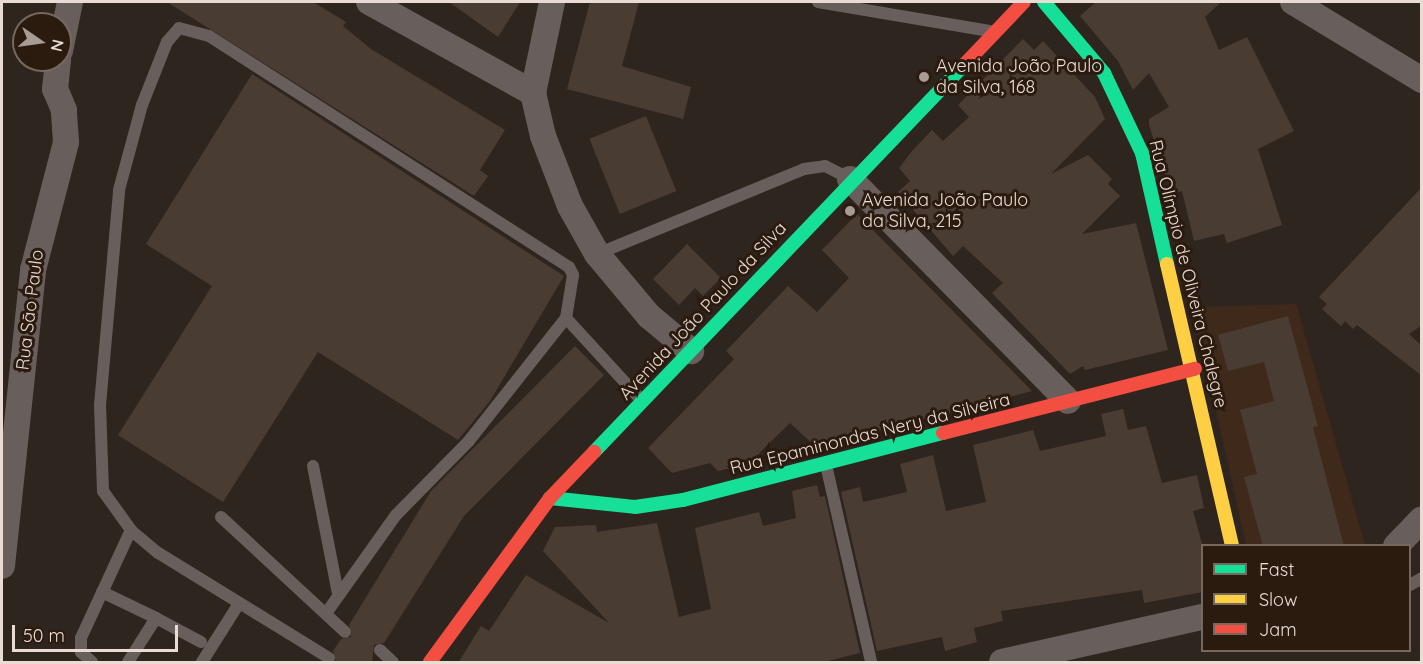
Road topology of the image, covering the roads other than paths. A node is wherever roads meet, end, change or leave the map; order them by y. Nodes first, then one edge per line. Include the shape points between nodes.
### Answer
1 (369, 2) edge
2 (552, 2) edge
3 (818, 2) edge
4 (1024, 2) edge
5 (1044, 2) edge
6 (1293, 2) edge
7 (995, 32) junction
8 (57, 72) edge
9 (1422, 80) edge
10 (533, 93) junction
11 (850, 179) junction
12 (597, 254) junction
13 (566, 318) junction
14 (691, 351) junction
15 (1196, 369) junction
16 (1068, 401) junction
17 (643, 402) junction
18 (826, 463) junction
19 (313, 466) dead end
20 (550, 498) junction
21 (221, 517) dead end
22 (1422, 519) edge
23 (131, 530) junction
24 (1232, 544) edge
25 (1398, 544) edge
26 (2, 566) edge
27 (102, 592) junction
28 (338, 594) junction
29 (238, 605) junction
30 (327, 612) junction
31 (1201, 617) edge
32 (156, 618) junction
33 (345, 632) dead end
34 (201, 642) dead end
35 (380, 650) dead end
36 (329, 657) dead end
37 (92, 663) edge
38 (128, 663) edge
39 (202, 663) edge
40 (393, 663) edge
41 (430, 663) edge
42 (871, 663) edge
43 (1002, 663) edge

1 - 10 street
2 - 10 street
3 - 7 lane
4 - 7 street, Avenida João Paulo da Silva
5 - 15 street, Rua Olímpio de Oliveira Chalegre via 1104,73 1128,118 1142,153
6 - 9 street
7 - 11 street, Avenida João Paulo da Silva
8 - 26 street, Rua Sāo Paulo via 55,89 64,110 66,142 33,270
10 - 12 street via 566,196
11 - 12 lane via 825,166 804,169
11 - 14 street, Avenida João Paulo da Silva
11 - 16 street
12 - 14 street via 649,316
13 - 17 lane
13 - 23 lane via 573,275 569,267 209,36 179,28 167,42 142,105 119,190 108,278 100,453 103,491
13 - 28 lane via 468,442 396,515
14 - 17 street, Avenida João Paulo da Silva
15 - 16 street, Rua Epaminondas Nery da Silveira
15 - 24 street, Rua Olímpio de Oliveira Chalegre
16 - 18 street, Rua Epaminondas Nery da Silveira
17 - 20 street, Avenida João Paulo da Silva
18 - 20 street, Rua Epaminondas Nery da Silveira via 635,507
18 - 42 lane
19 - 28 lane
20 - 41 street, Avenida João Paulo da Silva
21 - 30 lane
22 - 25 street
23 - 27 lane
23 - 29 lane
27 - 32 lane
27 - 37 lane via 81,638 81,652
28 - 30 lane
29 - 36 lane
29 - 39 lane
30 - 33 lane
31 - 43 street
32 - 34 lane
32 - 38 lane
35 - 40 lane

